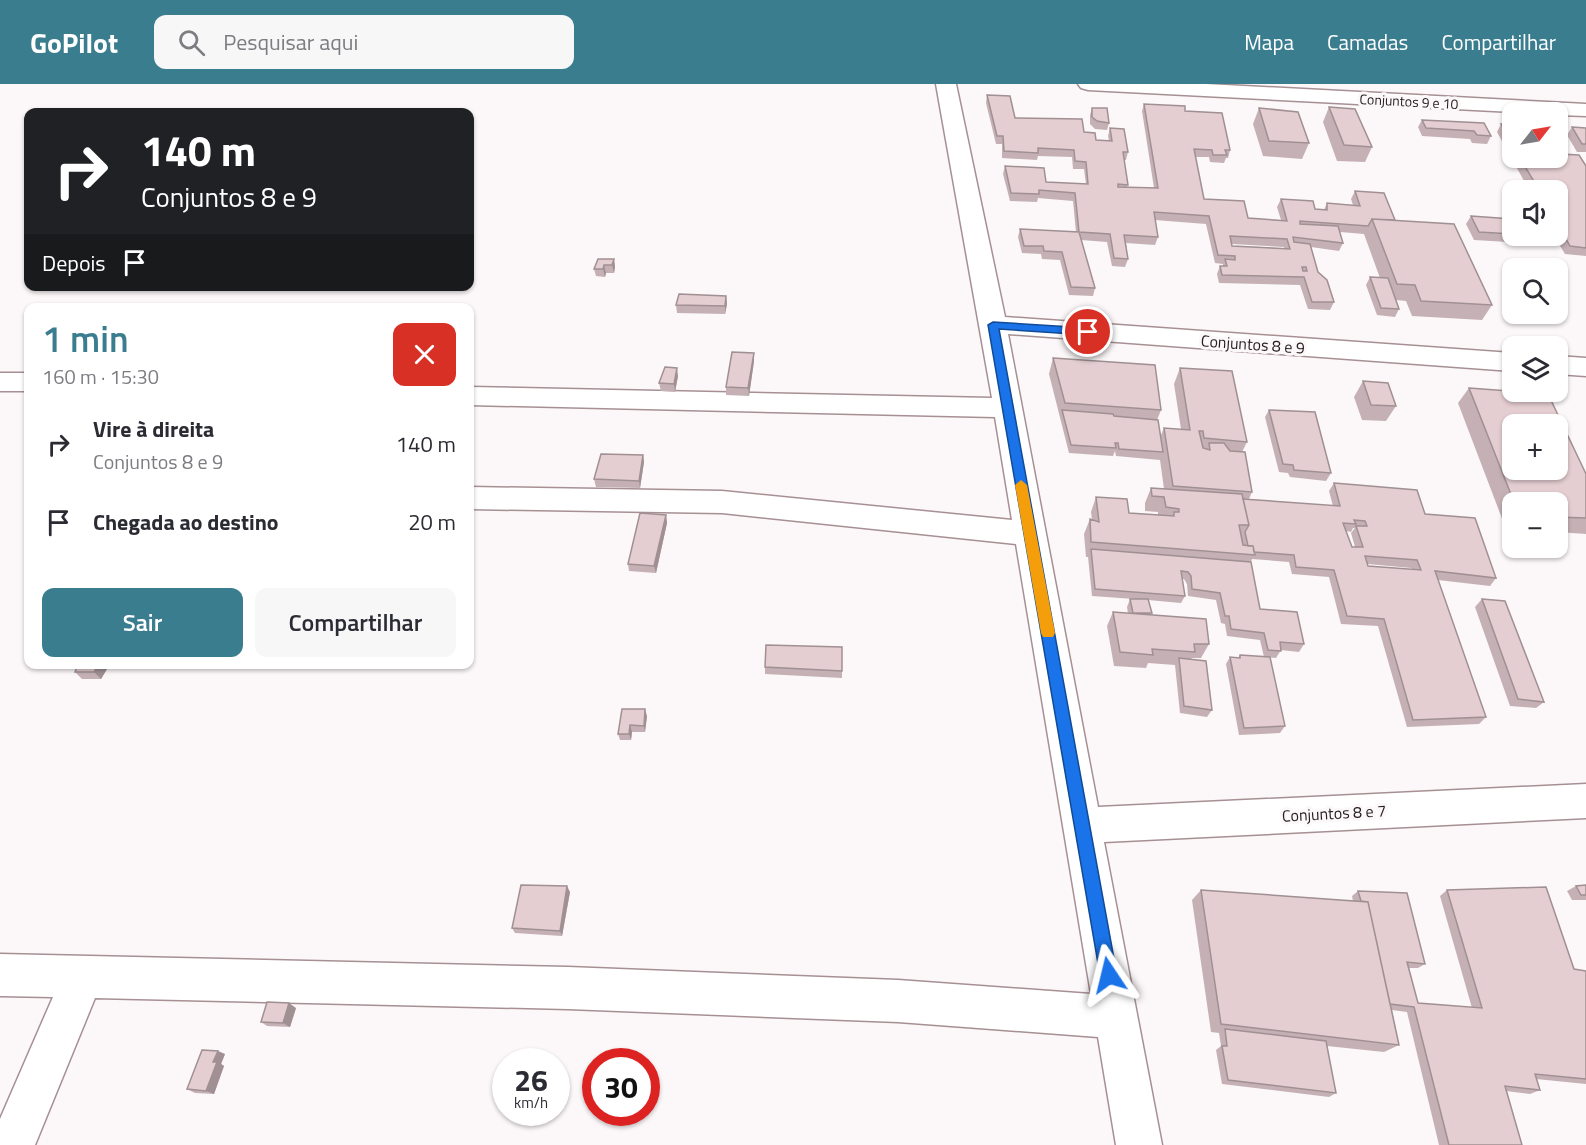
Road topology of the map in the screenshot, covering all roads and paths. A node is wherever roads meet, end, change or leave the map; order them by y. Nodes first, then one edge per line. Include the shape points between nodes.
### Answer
1 (946, 84) edge
2 (1088, 84) edge
3 (1586, 110) edge
4 (993, 325) junction
5 (1502, 361) edge
6 (1568, 366) edge
7 (1586, 367) edge
8 (0, 381) edge
9 (24, 382) edge
10 (474, 396) edge
11 (1008, 408) junction
12 (474, 498) edge
13 (1030, 534) junction
14 (1586, 801) edge
15 (1082, 825) junction
16 (0, 975) edge
17 (83, 977) junction
18 (1117, 1017) junction
19 (12, 1145) edge
20 (1139, 1145) edge

1 - 4 street
2 - 3 street, Conjuntos 9 e 10
4 - 5 street, Conjuntos 8 e 9
4 - 11 street
6 - 7 street
8 - 9 street
10 - 11 street
11 - 13 street
12 - 13 street via 722,502
13 - 15 street
14 - 15 street, Conjuntos 8 e 7
15 - 18 street
16 - 17 street
17 - 18 street via 568,988 898,1001
17 - 19 street
18 - 20 street

